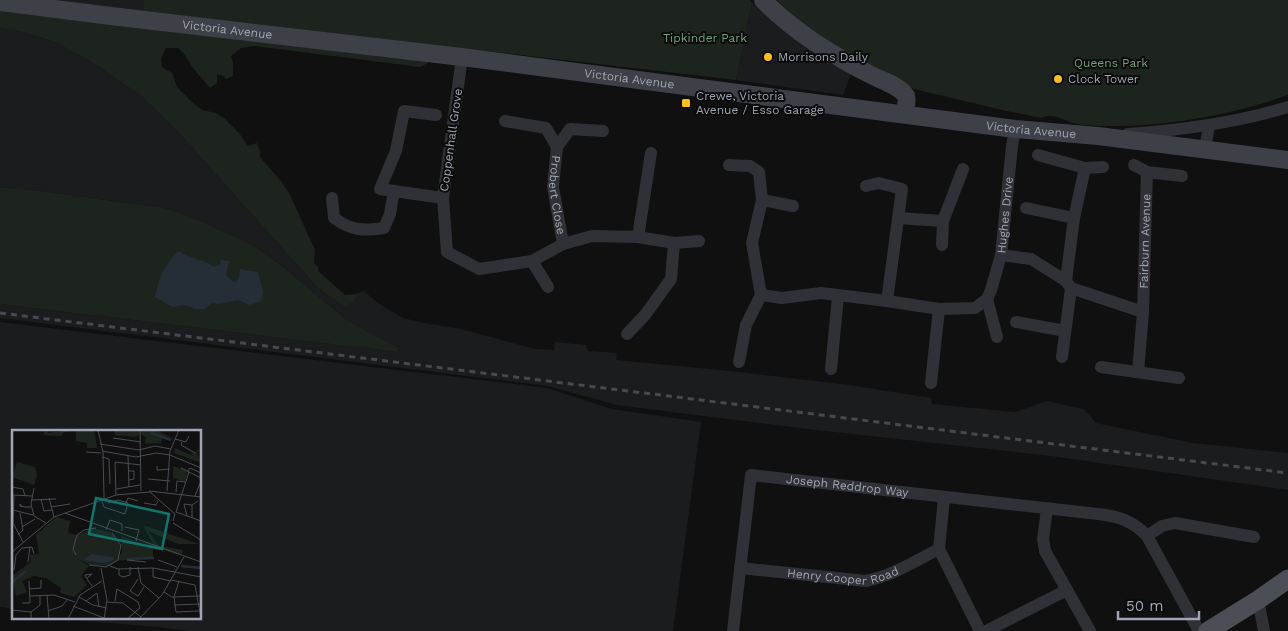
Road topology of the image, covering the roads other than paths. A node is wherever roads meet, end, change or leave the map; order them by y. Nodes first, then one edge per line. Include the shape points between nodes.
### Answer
1 (763, 0) edge
2 (0, 2) edge
3 (462, 57) junction
4 (1288, 107) edge
5 (904, 114) junction
6 (436, 115) dead end
7 (505, 121) dead end
8 (1209, 126) junction
9 (1015, 129) junction
10 (603, 131) dead end
11 (1098, 136) junction
12 (557, 147) junction
13 (1206, 150) junction
14 (651, 153) dead end
15 (1038, 155) dead end
16 (1288, 160) edge
17 (729, 165) dead end
18 (1134, 166) dead end
19 (1103, 167) dead end
20 (1085, 168) junction
21 (963, 169) dead end
22 (1147, 172) junction
23 (1182, 176) dead end
24 (866, 186) dead end
25 (394, 191) junction
26 (332, 198) dead end
27 (442, 198) junction
28 (762, 200) junction
29 (793, 206) dead end
30 (1026, 208) dead end
31 (898, 218) junction
32 (1074, 218) junction
33 (943, 221) junction
34 (638, 237) junction
35 (699, 241) dead end
36 (674, 243) junction
37 (563, 244) junction
38 (942, 245) dead end
39 (1001, 255) junction
40 (532, 261) junction
41 (1068, 284) junction
42 (548, 288) dead end
43 (761, 295) junction
44 (838, 296) junction
45 (987, 299) junction
46 (887, 301) junction
47 (939, 309) junction
48 (1143, 312) junction
49 (1016, 322) dead end
50 (1065, 331) junction
51 (626, 334) dead end
52 (997, 337) dead end
53 (1062, 357) dead end
54 (739, 362) dead end
55 (1101, 366) dead end
56 (831, 369) dead end
57 (1138, 372) junction
58 (1179, 378) dead end
59 (931, 383) dead end
60 (944, 498) junction
61 (1047, 509) junction
62 (1147, 536) junction
63 (1254, 537) dead end
64 (939, 549) junction
65 (740, 568) junction
66 (1288, 579) edge
67 (1067, 590) junction
68 (1258, 600) junction
69 (733, 631) edge
70 (980, 631) edge
71 (986, 631) edge
72 (1090, 631) edge
73 (1199, 631) edge
74 (1208, 631) edge
75 (1264, 631) edge

1 - 5 street via 812,42 904,94 907,102
2 - 3 street, Victoria Avenue
3 - 5 street, Victoria Avenue
3 - 27 street, Coppenhall Grove
4 - 8 street
5 - 9 street, Victoria Avenue
6 - 25 street via 404,111 396,151 380,189
7 - 12 street, Probert Close via 546,128
8 - 11 street
8 - 13 street
9 - 11 street, Victoria Avenue
9 - 39 street, Hughes Drive
10 - 12 street, Probert Close via 570,129
11 - 13 street, Victoria Avenue
12 - 37 street, Probert Close via 553,187
13 - 16 street, Victoria Avenue
14 - 34 street
15 - 20 street
17 - 28 street via 750,166 759,172
18 - 22 street
19 - 20 street
20 - 32 street
21 - 33 street
22 - 23 street
22 - 48 street, Fairburn Avenue
24 - 31 street via 879,183 902,188
25 - 26 street via 384,228 366,231 346,227 334,218
25 - 27 street
27 - 40 street, Coppenhall Grove via 447,252 479,269
28 - 29 street
28 - 43 street via 752,243
30 - 32 street
31 - 33 street
31 - 46 street
32 - 41 street
33 - 38 street
34 - 36 street, Coppenhall Grove
34 - 37 street, Coppenhall Grove via 592,236
35 - 36 street, Coppenhall Grove
36 - 51 street via 671,279 645,315
37 - 40 street, Coppenhall Grove
39 - 41 street via 1031,259
39 - 45 street, Hughes Drive
40 - 42 street
41 - 48 street
41 - 50 street
43 - 44 street via 782,298 821,293
43 - 54 street via 746,325
44 - 46 street
44 - 56 street
45 - 47 street via 975,308
45 - 52 street
46 - 47 street
47 - 59 street
48 - 57 street, Fairburn Avenue
49 - 50 street
50 - 53 street
55 - 57 street
57 - 58 street
60 - 61 street, Joseph Reddrop Way
60 - 64 street
60 - 65 street, Joseph Reddrop Way via 751,475
61 - 62 street, Joseph Reddrop Way via 1117,517 1131,522
61 - 67 street via 1043,538 1045,551
62 - 63 street via 1162,526 1175,523
62 - 73 street
64 - 65 street, Henry Cooper Road via 894,573 866,581
64 - 70 street
65 - 69 street
66 - 68 main road
67 - 71 street
67 - 72 street
68 - 74 main road
68 - 75 street

